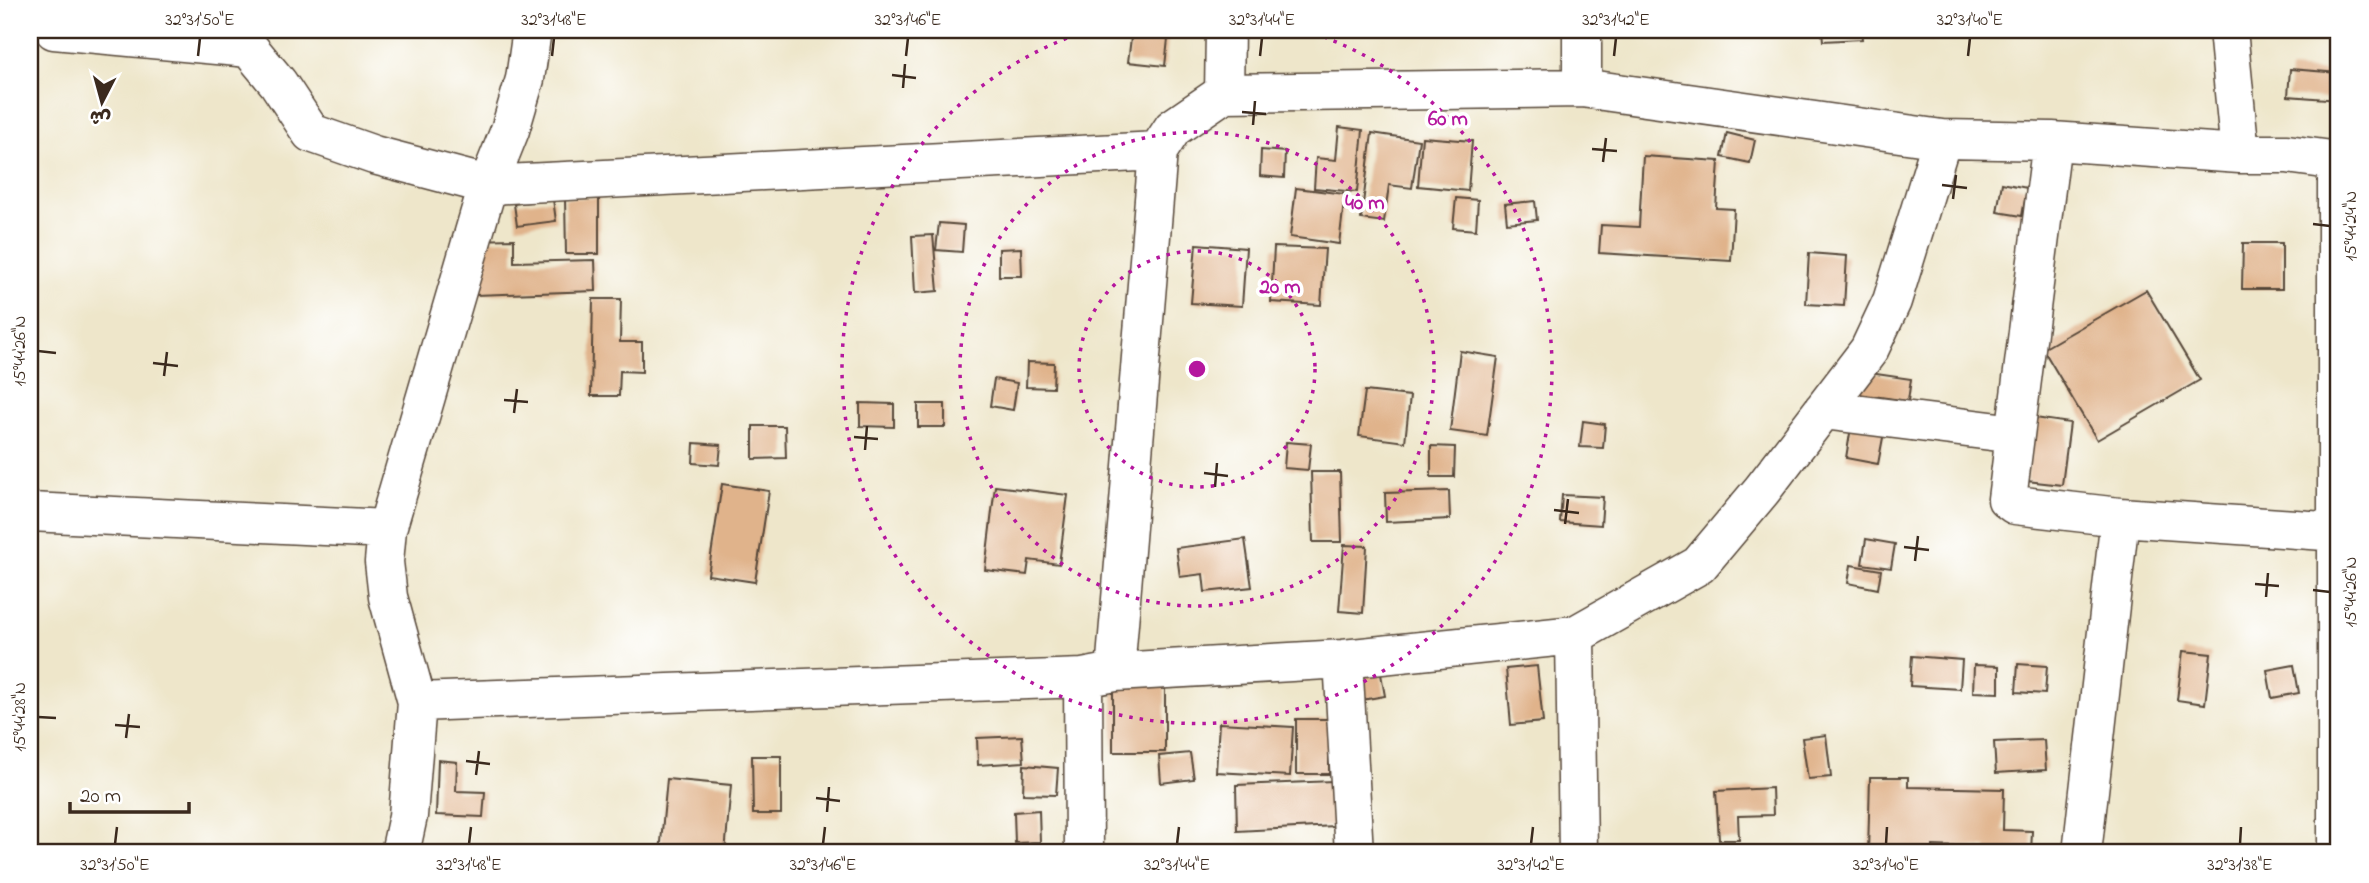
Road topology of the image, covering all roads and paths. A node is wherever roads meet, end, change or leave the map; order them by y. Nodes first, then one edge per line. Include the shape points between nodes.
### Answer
1 (54, 30) edge
2 (532, 30) edge
3 (1225, 30) edge
4 (1582, 30) edge
5 (2228, 30) edge
6 (1582, 88) junction
7 (1224, 93) junction
8 (1942, 139) junction
9 (2052, 141) junction
10 (1158, 151) junction
11 (2240, 154) junction
12 (2338, 161) edge
13 (488, 185) junction
14 (1823, 410) junction
15 (2015, 434) junction
16 (30, 512) edge
17 (2120, 517) junction
18 (387, 529) junction
19 (2338, 532) edge
20 (1575, 635) junction
21 (1343, 659) junction
22 (1099, 675) junction
23 (416, 702) junction
24 (400, 853) edge
25 (1084, 853) edge
26 (1354, 853) edge
27 (1578, 853) edge
28 (2082, 853) edge
29 (2337, 853) edge

1 - 13 street via 249,48 311,133
2 - 13 street via 525,79
3 - 7 street
4 - 6 street
5 - 11 street
6 - 7 street
6 - 8 street
7 - 10 street via 1173,128
8 - 9 street
8 - 14 street via 1892,301 1869,349
9 - 11 street
9 - 15 street
10 - 13 street
10 - 22 street
11 - 12 street
12 - 19 street
13 - 18 street
14 - 15 street
14 - 20 street via 1699,565
15 - 17 street via 2007,499 2015,505
16 - 18 street
17 - 19 street
17 - 28 street
18 - 23 street via 388,597
19 - 29 street
20 - 21 street
20 - 27 street
21 - 22 street
21 - 26 street
22 - 23 street
22 - 25 street
23 - 24 street via 408,816

